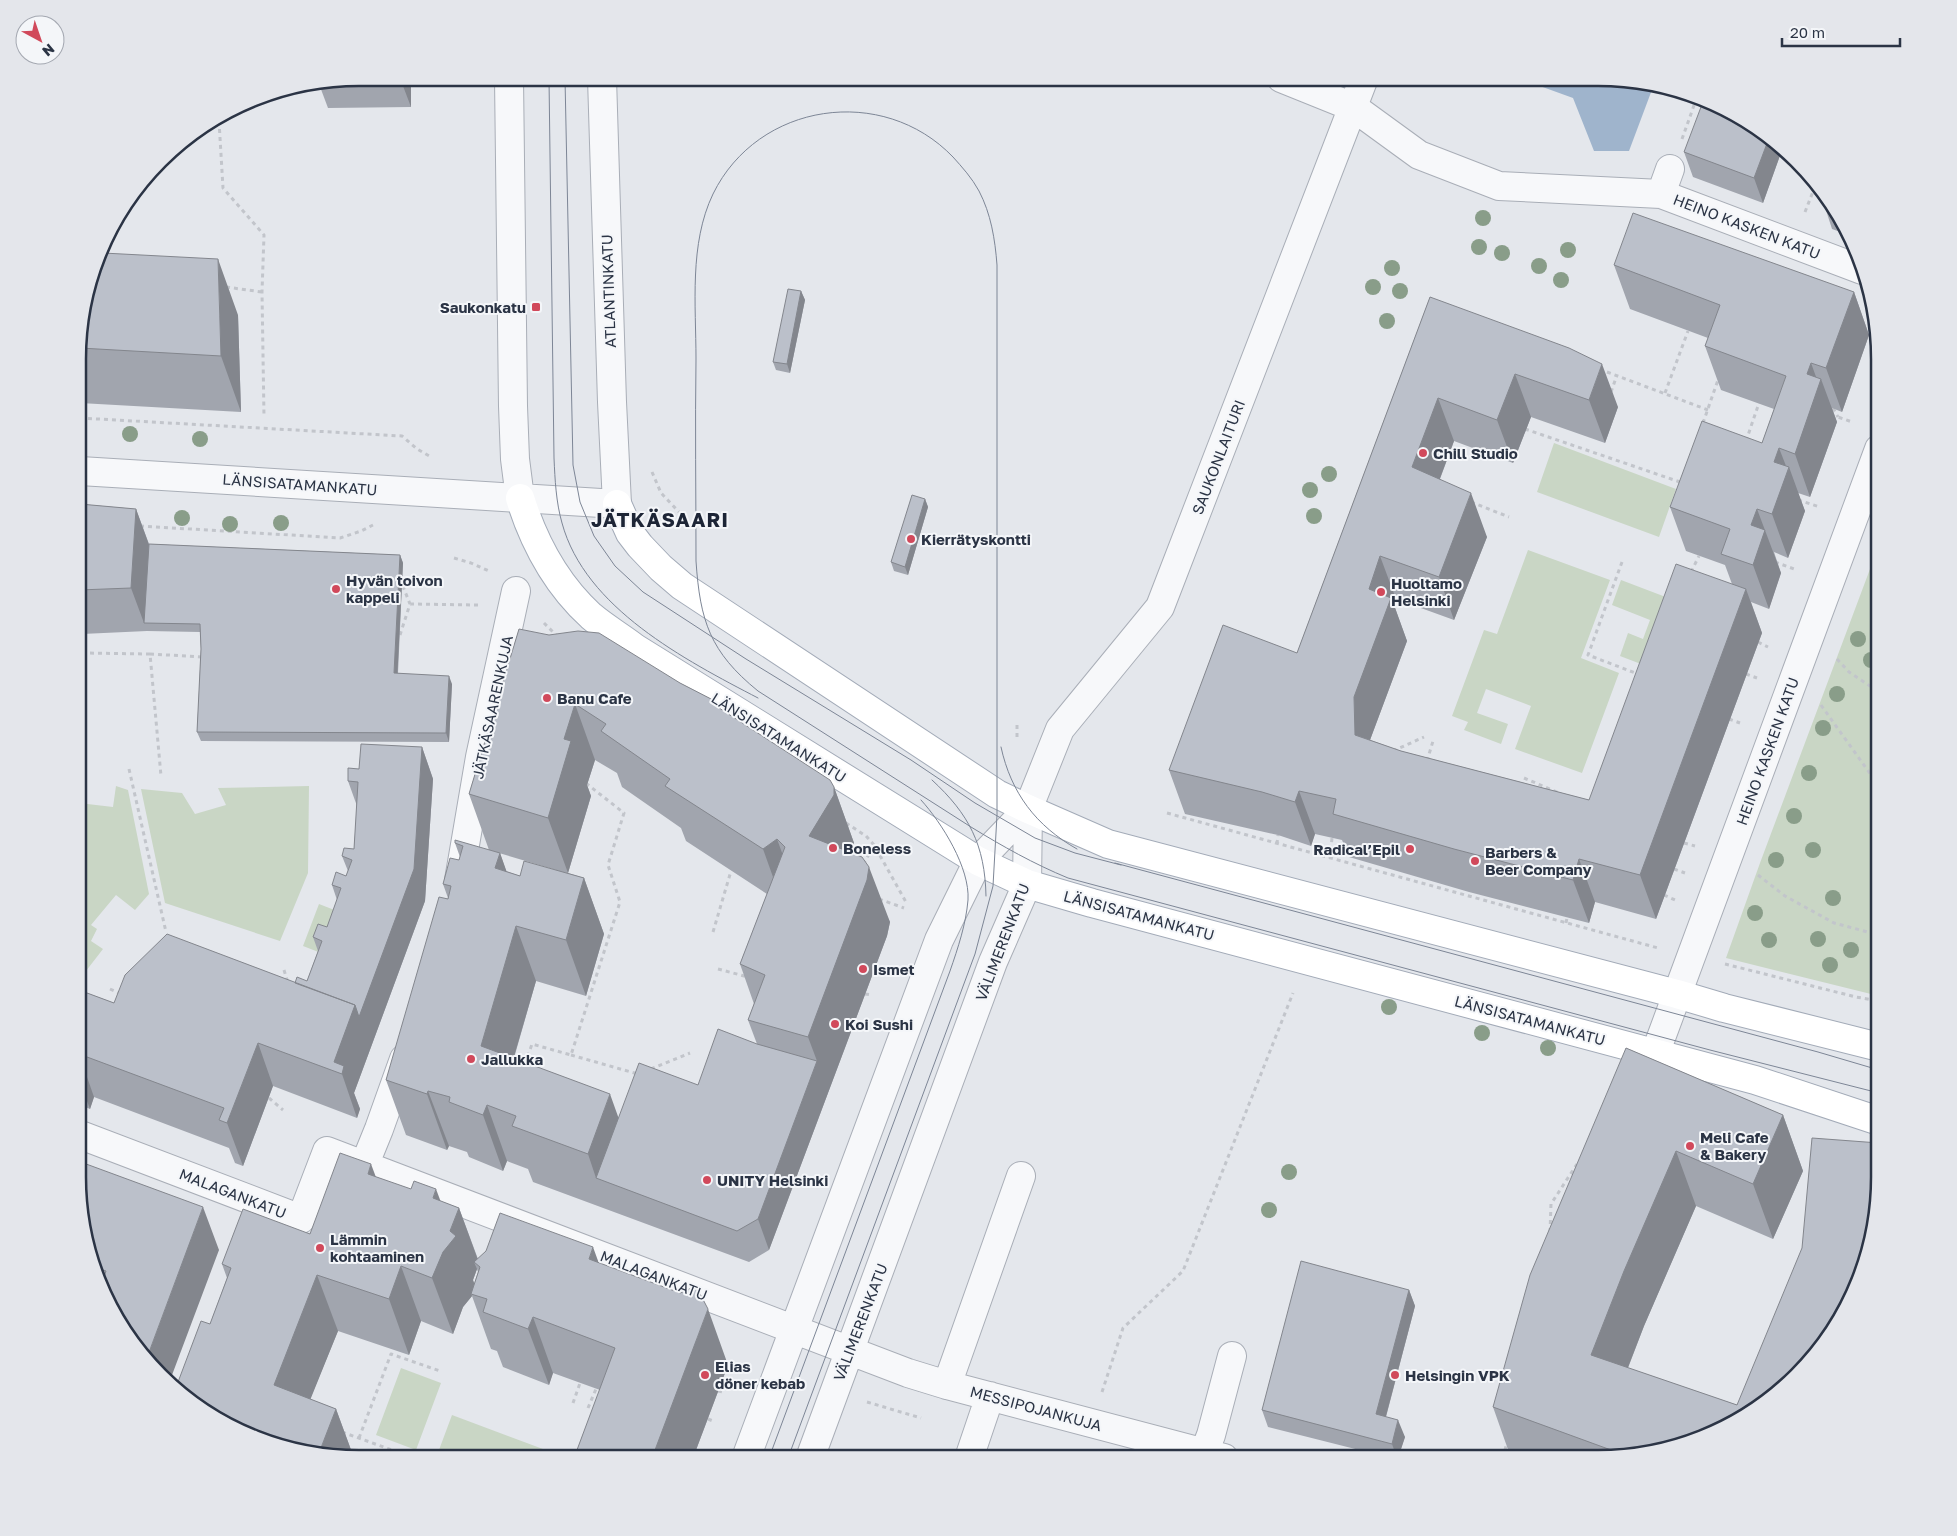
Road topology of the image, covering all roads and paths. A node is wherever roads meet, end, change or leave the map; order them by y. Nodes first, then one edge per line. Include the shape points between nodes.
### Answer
1 (509, 86) edge
2 (602, 86) edge
3 (1301, 86) edge
4 (1361, 86) edge
5 (1694, 104) edge
6 (1353, 107) junction
7 (219, 125) edge
8 (1670, 169) joint
9 (1813, 192) edge
10 (1661, 194) junction
11 (1804, 216) dead end
12 (1855, 267) edge
13 (218, 287) edge
14 (262, 292) junction
15 (1688, 331) edge
16 (1607, 372) dead end
17 (1720, 374) edge
18 (1617, 375) junction
19 (1611, 393) dead end
20 (1665, 393) junction
21 (1759, 404) edge
22 (1833, 408) dead end
23 (1708, 410) junction
24 (264, 417) dead end
25 (1838, 417) junction
26 (86, 418) edge
27 (1828, 419) dead end
28 (1852, 422) dead end
29 (1526, 429) dead end
30 (1700, 429) edge
31 (1743, 450) edge
32 (86, 471) edge
33 (1871, 471) edge
34 (1683, 474) edge
35 (458, 494) junction
36 (520, 498) junction
37 (1793, 498) edge
38 (1467, 500) edge
39 (617, 504) junction
40 (1820, 507) dead end
41 (1509, 517) dead end
42 (376, 523) dead end
43 (138, 526) dead end
44 (1699, 556) edge
45 (1770, 561) edge
46 (1622, 562) dead end
47 (1797, 570) dead end
48 (1689, 579) edge
49 (402, 584) dead end
50 (515, 598) joint
51 (410, 604) junction
52 (400, 635) dead end
53 (1758, 642) dead end
54 (1768, 647) dead end
55 (86, 653) edge
56 (150, 654) junction
57 (1832, 654) dead end
58 (204, 657) edge
59 (1746, 674) dead end
60 (1639, 675) edge
61 (1757, 678) dead end
62 (1871, 687) edge
63 (1815, 697) dead end
64 (1730, 720) dead end
65 (1740, 724) dead end
66 (1424, 737) dead end
67 (1433, 741) dead end
68 (1388, 753) edge
69 (1425, 768) edge
70 (129, 769) dead end
71 (1871, 775) edge
72 (161, 776) dead end
73 (1524, 778) dead end
74 (1535, 783) junction
75 (587, 784) dead end
76 (1534, 791) edge
77 (1561, 794) edge
78 (1028, 809) junction
79 (1167, 813) dead end
80 (845, 822) dead end
81 (1278, 835) edge
82 (1332, 838) edge
83 (1684, 843) dead end
84 (1277, 844) junction
85 (874, 845) junction
86 (1695, 846) dead end
87 (1330, 858) junction
88 (978, 861) junction
89 (860, 868) edge
90 (1674, 869) dead end
91 (1751, 869) dead end
92 (731, 871) edge
93 (1395, 871) edge
94 (1685, 873) dead end
95 (1409, 875) edge
96 (1394, 876) junction
97 (1408, 880) junction
98 (1027, 884) junction
99 (1469, 892) edge
100 (1664, 895) dead end
101 (1467, 896) junction
102 (1675, 900) dead end
103 (906, 902) dead end
104 (1509, 902) edge
105 (876, 904) dead end
106 (454, 906) edge
107 (1507, 907) junction
108 (904, 908) dead end
109 (1566, 918) edge
110 (1566, 923) junction
111 (166, 932) edge
112 (713, 932) dead end
113 (1871, 933) edge
114 (1692, 954) junction
115 (718, 969) dead end
116 (284, 970) dead end
117 (756, 979) edge
118 (110, 989) dead end
119 (1293, 991) dead end
120 (290, 992) edge
121 (865, 994) dead end
122 (1677, 994) junction
123 (872, 995) dead end
124 (127, 997) edge
125 (1871, 1000) edge
126 (854, 1025) dead end
127 (860, 1026) dead end
128 (411, 1040) edge
129 (1871, 1046) edge
130 (690, 1053) dead end
131 (1655, 1054) junction
132 (571, 1055) junction
133 (523, 1070) edge
134 (269, 1098) dead end
135 (283, 1110) dead end
136 (1871, 1118) edge
137 (86, 1138) edge
138 (1582, 1157) edge
139 (364, 1166) junction
140 (1021, 1176) dead end
141 (1550, 1234) edge
142 (795, 1328) junction
143 (850, 1350) junction
144 (1232, 1356) dead end
145 (440, 1371) dead end
146 (580, 1383) edge
147 (948, 1385) junction
148 (596, 1389) edge
149 (718, 1391) dead end
150 (724, 1392) dead end
151 (990, 1396) junction
152 (864, 1401) dead end
153 (573, 1403) dead end
154 (588, 1408) dead end
155 (922, 1418) dead end
156 (708, 1419) dead end
157 (713, 1421) dead end
158 (1095, 1424) junction
159 (333, 1429) dead end
160 (359, 1438) junction
161 (1507, 1441) edge
162 (392, 1450) edge
163 (749, 1450) edge
164 (813, 1450) edge
165 (972, 1450) edge
166 (1192, 1450) edge
167 (1213, 1450) edge
168 (1505, 1450) edge

1 - 36 street via 513,396
2 - 39 street, ATLANTINKATU
3 - 6 street
4 - 6 street, SAUKONLAITURI
5 - 8 path
6 - 10 street, HEINO KASKEN KATU via 1419,154 1499,186
6 - 78 street, SAUKONLAITURI via 1160,608 1060,729
7 - 14 path via 223,188 264,235
8 - 10 street
9 - 11 path
10 - 12 street, HEINO KASKEN KATU
13 - 14 path
14 - 24 path
15 - 20 path
16 - 18 path
17 - 23 path
18 - 19 path
18 - 20 path
20 - 23 path
21 - 31 path
22 - 25 path
23 - 30 path
25 - 27 path
25 - 28 path
26 - 35 path via 402,436 416,449 446,464
29 - 34 path via 1680,482
32 - 35 street, LÄNSISATAMANKATU
33 - 114 street, HEINO KASKEN KATU
35 - 36 street, LÄNSISATAMANKATU
36 - 39 street, LÄNSISATAMANKATU
36 - 88 main road, LÄNSISATAMANKATU via 531,530 549,565 592,616 635,648
37 - 40 path
38 - 41 path
39 - 78 main road via 630,533 640,546 682,586 997,794
42 - 43 path via 361,532 340,538
44 - 48 path
45 - 47 path
46 - 60 path via 1588,655
49 - 51 path
50 - 51 path
50 - 106 street, JÄTKÄSAARENKUJA via 482,750
51 - 52 path
53 - 54 path
55 - 56 path
56 - 58 path
56 - 72 path
57 - 62 path via 1849,672
59 - 61 path
63 - 71 path
64 - 65 path
66 - 68 path
67 - 69 path
70 - 111 path
73 - 74 path
74 - 76 path
74 - 77 path
75 - 132 path via 624,813 608,865 620,902
78 - 88 street
78 - 98 street, VÄLIMERENKATU
78 - 122 main road via 1108,844
79 - 84 path
80 - 85 path
81 - 84 path
82 - 87 path
83 - 86 path
84 - 87 path
85 - 89 path
85 - 103 path
87 - 96 path
88 - 98 main road, LÄNSISATAMANKATU
88 - 142 street via 939,940
90 - 94 path
91 - 113 path via 1785,896 1834,923
92 - 112 path
93 - 96 path
95 - 97 path
96 - 97 path
97 - 101 path
98 - 131 main road, LÄNSISATAMANKATU
98 - 143 street, VÄLIMERENKATU via 993,962
99 - 101 path
100 - 102 path
101 - 107 path
104 - 107 path
105 - 108 path via 878,899
107 - 110 path
109 - 110 path
110 - 114 path via 1657,948
114 - 122 street, HEINO KASKEN KATU
114 - 125 path
115 - 117 path
116 - 120 path
118 - 124 path
119 - 158 path via 1183,1271 1123,1328
121 - 123 path
122 - 129 main road
122 - 131 street, HEINO KASKEN KATU
126 - 127 path
128 - 139 street
130 - 132 path via 638,1074
131 - 136 main road, LÄNSISATAMANKATU via 1755,1080
132 - 133 path via 532,1044
134 - 135 path
137 - 139 street, MALAGANKATU via 263,1218 301,1219 327,1151
138 - 141 path via 1550,1204
139 - 142 street, MALAGANKATU
140 - 147 street
142 - 143 street, MALAGANKATU
142 - 163 street
143 - 147 street, MESSIPOJANKUJA
143 - 164 street, VÄLIMERENKATU
144 - 167 street via 1211,1435
145 - 160 path via 392,1354
146 - 153 path
147 - 151 street, MESSIPOJANKUJA
148 - 154 path
149 - 150 path
151 - 158 street, MESSIPOJANKUJA
151 - 165 street
152 - 155 path
156 - 157 path
158 - 166 street, MESSIPOJANKUJA
159 - 160 path
160 - 162 path
161 - 168 path

